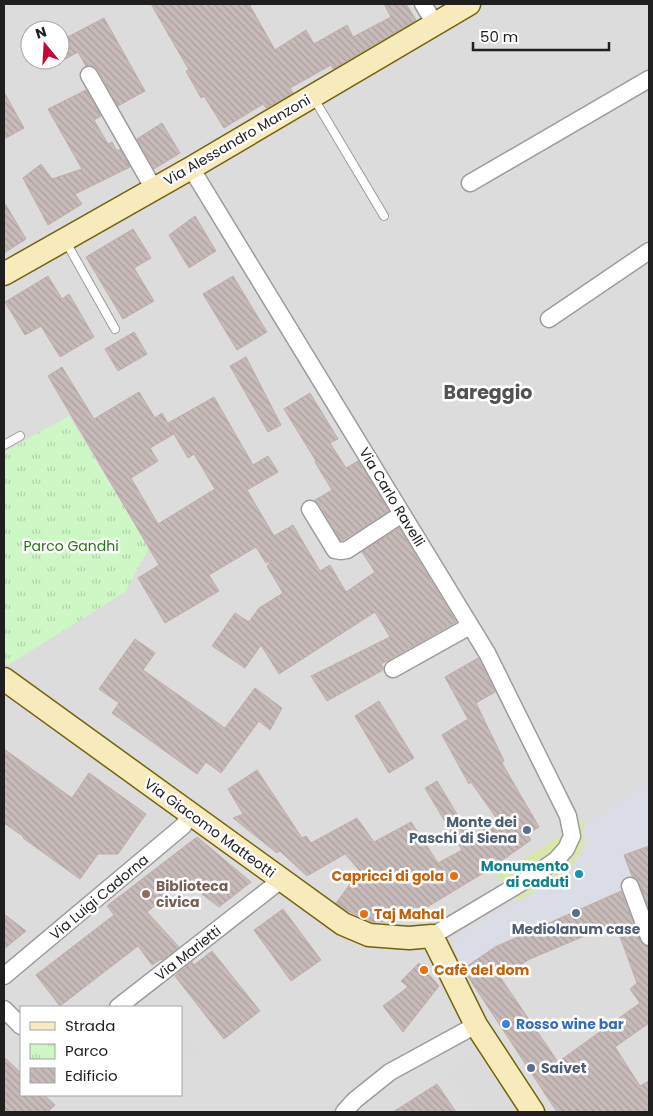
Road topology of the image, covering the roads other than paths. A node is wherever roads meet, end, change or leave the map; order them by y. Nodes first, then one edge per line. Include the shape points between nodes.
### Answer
1 (423, 4) edge
2 (469, 4) edge
3 (435, 24) junction
4 (89, 75) dead end
5 (649, 79) edge
6 (312, 96) junction
7 (191, 168) junction
8 (470, 183) dead end
9 (154, 189) junction
10 (384, 216) dead end
11 (64, 240) junction
12 (649, 251) edge
13 (4, 274) edge
14 (549, 319) dead end
15 (115, 329) dead end
16 (20, 436) dead end
17 (4, 445) edge
18 (310, 509) dead end
19 (402, 514) junction
20 (470, 626) junction
21 (393, 668) dead end
22 (4, 679) edge
23 (191, 814) junction
24 (577, 832) junction
25 (580, 854) dead end
26 (281, 880) junction
27 (630, 886) dead end
28 (432, 936) junction
29 (649, 937) edge
30 (4, 976) edge
31 (119, 1006) edge
32 (4, 1009) edge
33 (20, 1025) edge
34 (476, 1026) junction
35 (350, 1106) edge
36 (533, 1112) edge

1 - 3 street
2 - 3 street, Via Alessandro Manzoni
3 - 6 street, Via Alessandro Manzoni
4 - 9 street
5 - 8 street
6 - 7 street, Via Alessandro Manzoni
6 - 10 lane
7 - 9 street, Via Alessandro Manzoni
7 - 19 street, Via Carlo Ravelli
9 - 11 street, Via Alessandro Manzoni
11 - 13 street, Via Alessandro Manzoni
11 - 15 lane
12 - 14 street
16 - 17 lane
18 - 19 street via 335,550 341,551
19 - 20 street, Via Carlo Ravelli
20 - 21 street
20 - 24 street, Via Carlo Ravelli via 487,653
22 - 23 street, Via Giacomo Matteotti
23 - 26 street, Via Giacomo Matteotti
23 - 30 street, Via Luigi Cadorna via 183,826
24 - 25 street, Via Carlo Ravelli
24 - 28 street via 556,860 469,921
26 - 28 street, Via Giacomo Matteotti via 343,924 369,935
26 - 31 street, Via Marietti
27 - 29 street
28 - 34 street via 457,972
32 - 33 street
34 - 35 street via 390,1072
34 - 36 street

